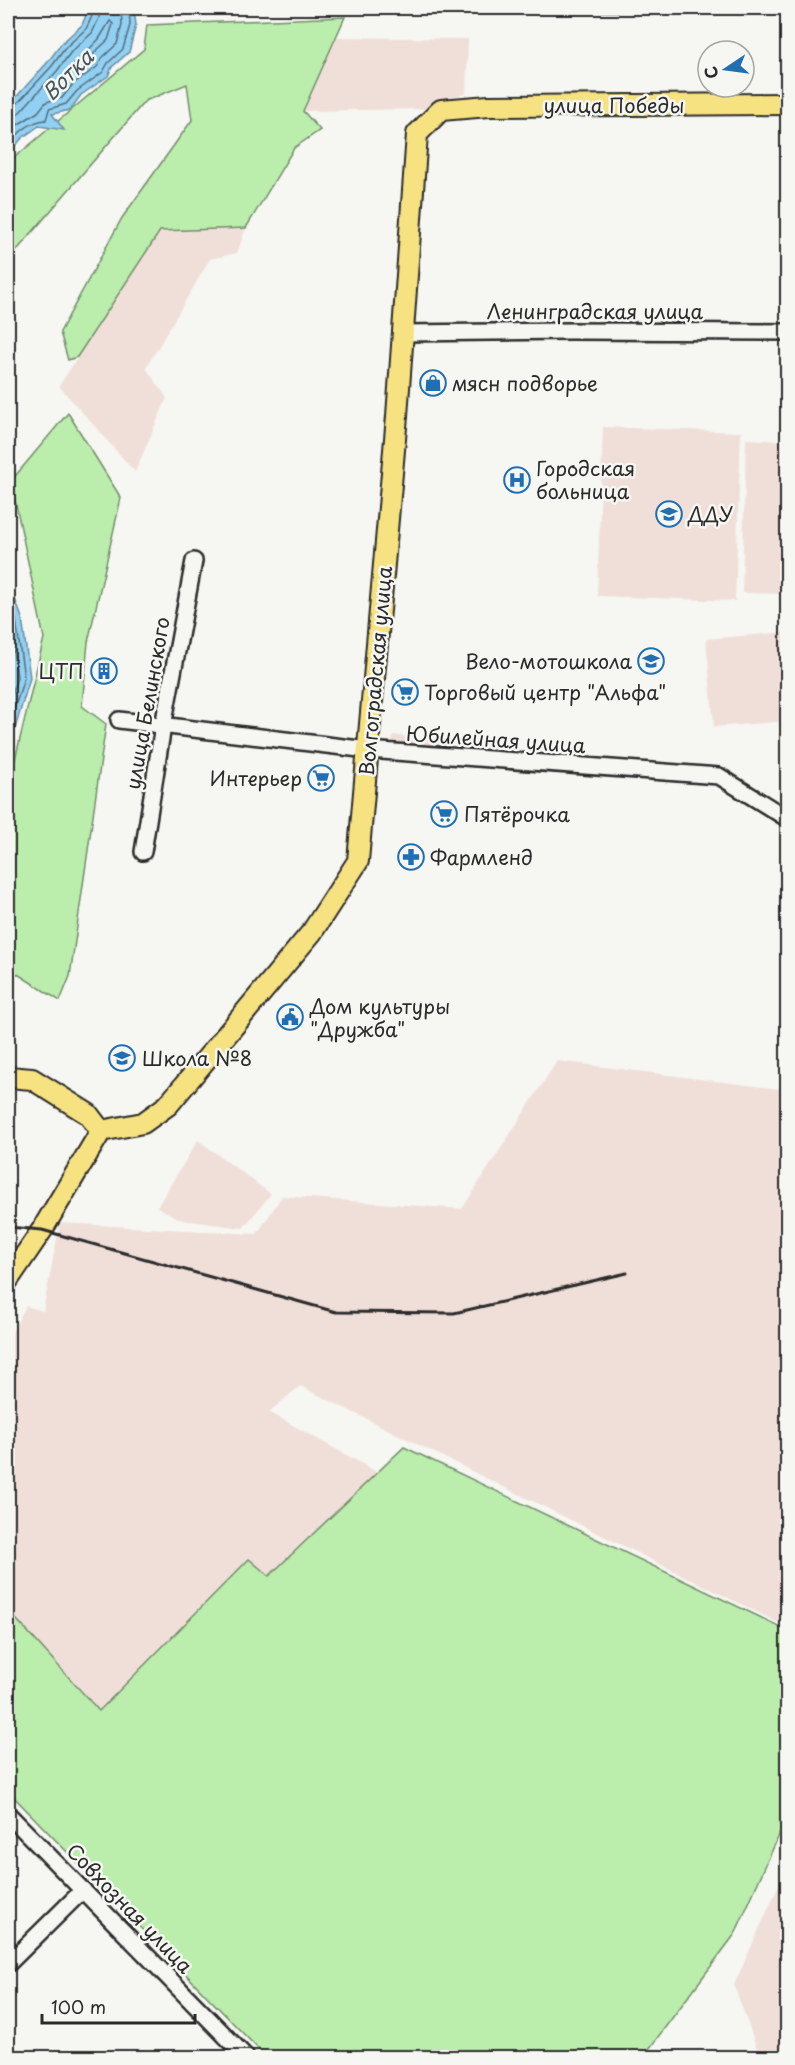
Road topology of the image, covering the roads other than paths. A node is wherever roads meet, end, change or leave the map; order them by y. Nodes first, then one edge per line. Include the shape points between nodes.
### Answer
1 (788, 104) edge
2 (441, 110) joint
3 (788, 332) edge
4 (403, 333) junction
5 (194, 561) dead end
6 (119, 720) dead end
7 (163, 726) junction
8 (368, 750) junction
9 (788, 819) edge
10 (143, 852) dead end
11 (8, 1077) edge
12 (101, 1131) junction
13 (8, 1280) edge
14 (8, 1814) edge
15 (83, 1890) junction
16 (8, 1964) edge
17 (247, 2058) edge

1 - 2 main road, улица Победы via 489,106
2 - 4 main road, Волгоградская улица via 417,134
3 - 4 street, Ленинградская улица
4 - 8 main road, Волгоградская улица
5 - 7 street, улица Белинского
6 - 7 street, Юбилейная улица
7 - 8 street, Юбилейная улица
7 - 10 street, улица Белинского
8 - 9 street, Юбилейная улица via 719,776
8 - 12 main road, Волгоградская улица via 358,861 312,932 168,1105 143,1123
11 - 12 main road via 32,1079 88,1114
12 - 13 main road
14 - 15 street, Совхозная улица
15 - 16 street
15 - 17 street, Совхозная улица

